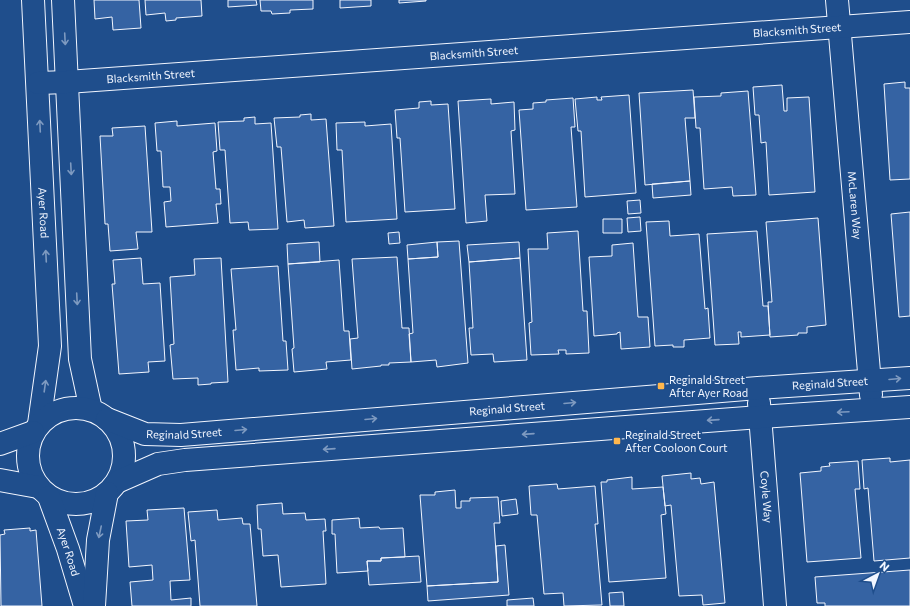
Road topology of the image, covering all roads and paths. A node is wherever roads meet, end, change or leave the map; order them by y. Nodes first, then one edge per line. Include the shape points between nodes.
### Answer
1 (33, 0) edge
2 (63, 0) edge
3 (837, 0) edge
4 (910, 22) edge
5 (840, 26) junction
6 (67, 82) junction
7 (38, 83) junction
8 (910, 378) edge
9 (869, 381) junction
10 (758, 388) junction
11 (910, 407) edge
12 (872, 410) junction
13 (99, 415) junction
14 (760, 417) junction
15 (36, 428) junction
16 (0, 444) edge
17 (0, 480) edge
18 (112, 488) junction
19 (44, 492) junction
20 (85, 606) edge
21 (94, 606) edge
22 (776, 606) edge

1 - 7 street, Ayer Road
2 -> 6 street
3 - 5 street, McLaren Way
4 - 5 street, Blacksmith Street
5 - 6 street, Blacksmith Street
5 - 9 street, McLaren Way
6 - 7 street, Blacksmith Street
6 -> 13 street via 80,359
15 -> 7 street, Ayer Road via 50,346
9 -> 8 street, Reginald Street
9 - 10 street, Reginald Street
9 - 12 street, McLaren Way
13 -> 10 street, Reginald Street via 145,434 181,434
10 - 14 street, Coyle Way
11 - 12 street
12 -> 14 street
13 - 15 street via 77,408 63,409 50,415
13 - 18 street via 116,430 122,442 122,470
14 -> 18 street via 185,460 158,464
14 - 22 street, Coyle Way
15 - 16 street
15 - 19 street via 27,456 30,473
17 - 19 street
18 - 19 street via 94,502 79,505 64,503
18 -> 21 street, Ayer Road via 98,540
19 - 20 street, Ayer Road via 68,549

